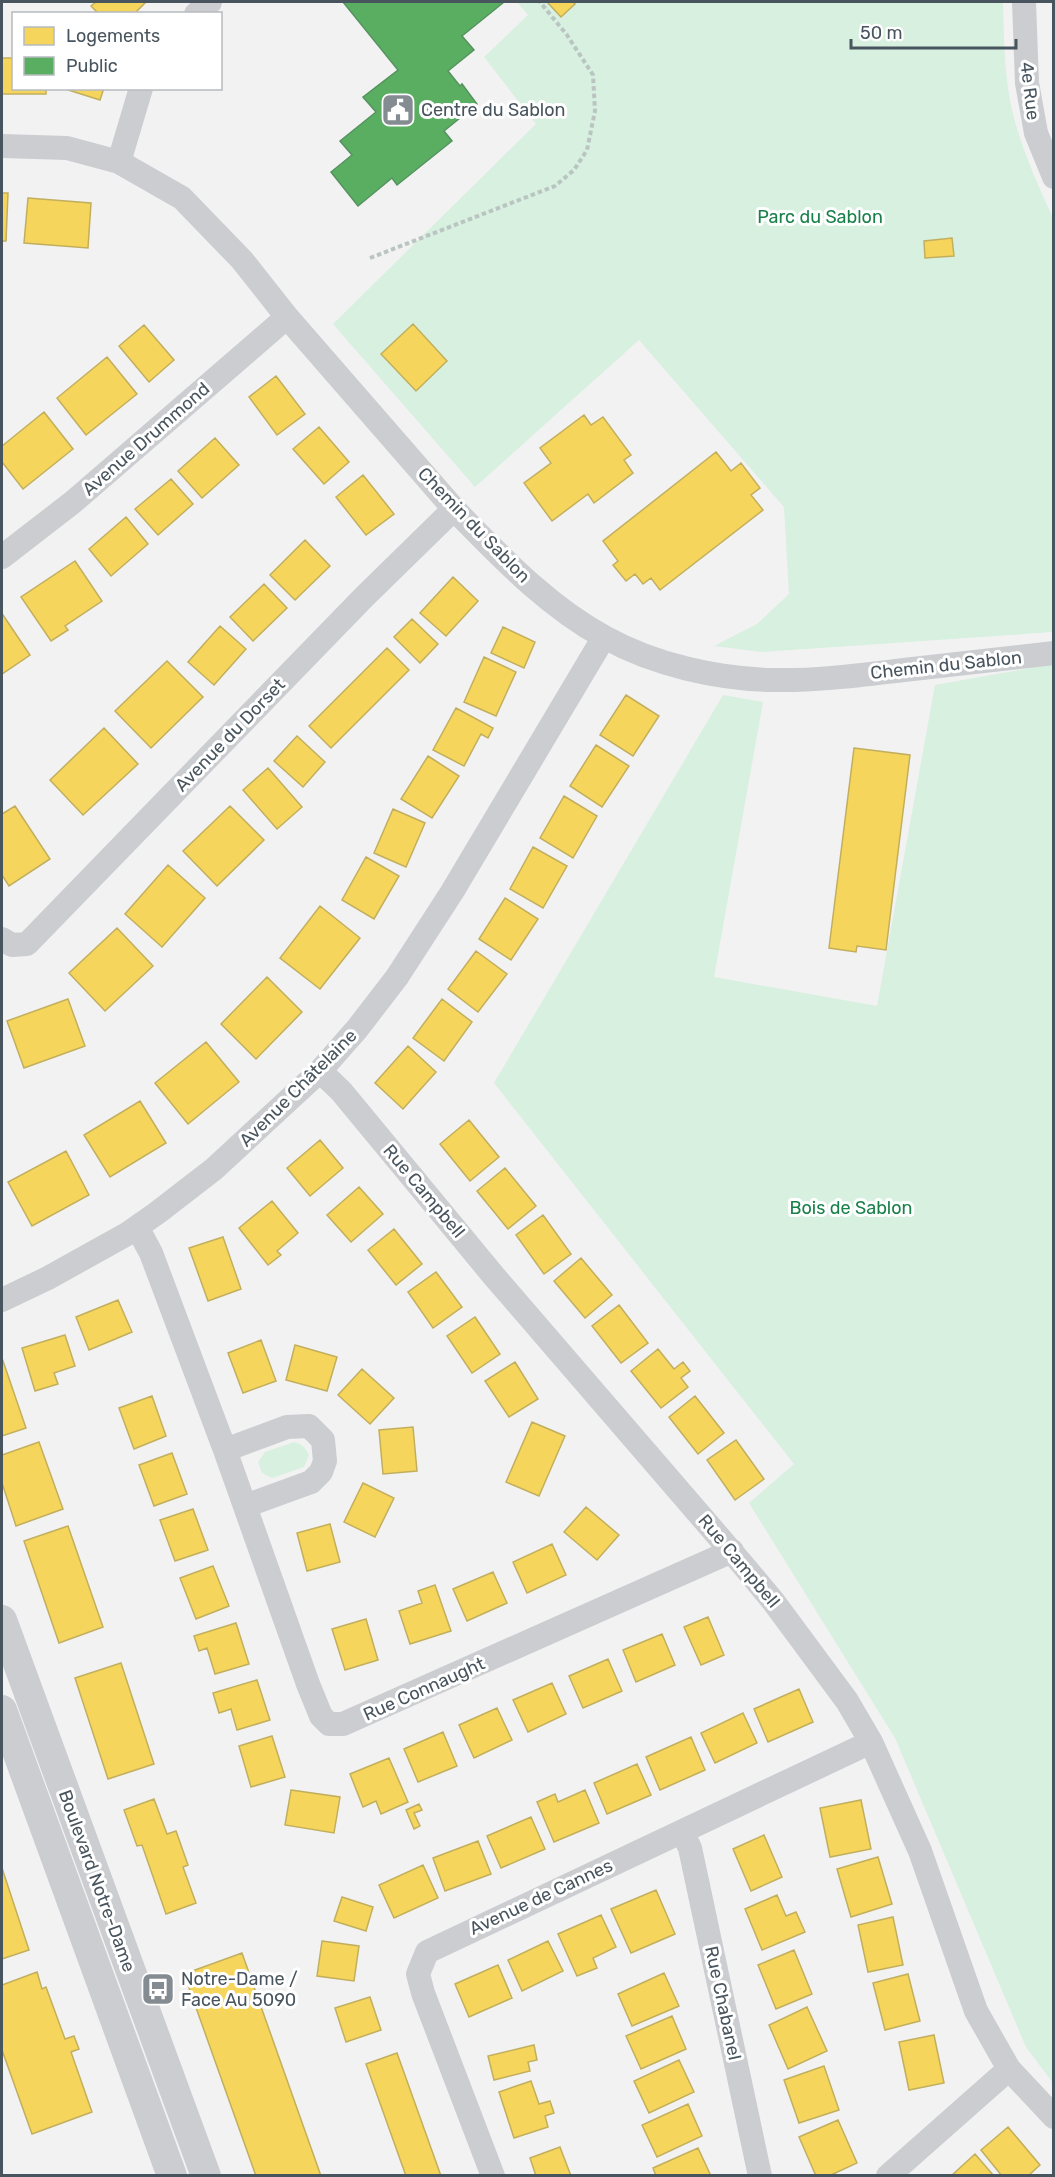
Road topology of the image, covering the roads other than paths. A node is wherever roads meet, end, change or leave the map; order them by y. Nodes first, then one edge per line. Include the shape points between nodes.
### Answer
1 (210, 2) edge
2 (1024, 2) edge
3 (198, 12) edge
4 (140, 90) edge
5 (2, 146) edge
6 (119, 162) junction
7 (1053, 177) edge
8 (287, 317) junction
9 (454, 509) junction
10 (2, 557) edge
11 (604, 637) junction
12 (1053, 653) edge
13 (2, 939) edge
14 (320, 1071) junction
15 (137, 1227) junction
16 (2, 1300) edge
17 (225, 1450) junction
18 (245, 1506) junction
19 (732, 1551) junction
20 (2, 1620) edge
21 (2, 1710) edge
22 (872, 1742) junction
23 (682, 1832) junction
24 (1009, 2069) junction
25 (1053, 2117) edge
26 (172, 2175) edge
27 (206, 2175) edge
28 (493, 2175) edge
29 (760, 2175) edge
30 (888, 2175) edge

1 - 3 street
2 - 7 street, 4e Rue via 1026,83 1036,133
4 - 6 street
5 - 6 street, Chemin du Sablon via 67,148
6 - 8 street, Chemin du Sablon via 182,198 242,260
8 - 9 street, Chemin du Sablon
8 - 10 street, Avenue Drummond
9 - 11 street, Chemin du Sablon via 541,593
9 - 13 street, Avenue du Dorset via 27,944 12,945
11 - 12 street, Chemin du Sablon via 649,656 698,670 773,680 858,675
11 - 14 street, Avenue Châtelaine via 397,977
14 - 15 street, Avenue Châtelaine via 214,1169
14 - 19 street, Rue Campbell
15 - 16 street, Avenue Châtelaine
15 - 17 street, Rue Connaught via 151,1253
17 - 18 street, Rue Connaught
17 - 18 street via 287,1427 309,1426 322,1440 326,1461 311,1482
18 - 19 street, Rue Connaught via 308,1684 321,1716 329,1724 343,1724
19 - 22 street, Rue Campbell via 847,1701
20 - 27 street, Boulevard Notre-Dame
21 - 26 street, Boulevard Notre-Dame
22 - 23 street, Avenue de Cannes
22 - 24 street, Rue Campbell via 920,1851 975,2011
23 - 28 street, Avenue de Cannes via 427,1952 418,1974 423,1993
23 - 29 street, Rue Chabanel via 690,1848
24 - 25 street, Rue Campbell
24 - 30 street

